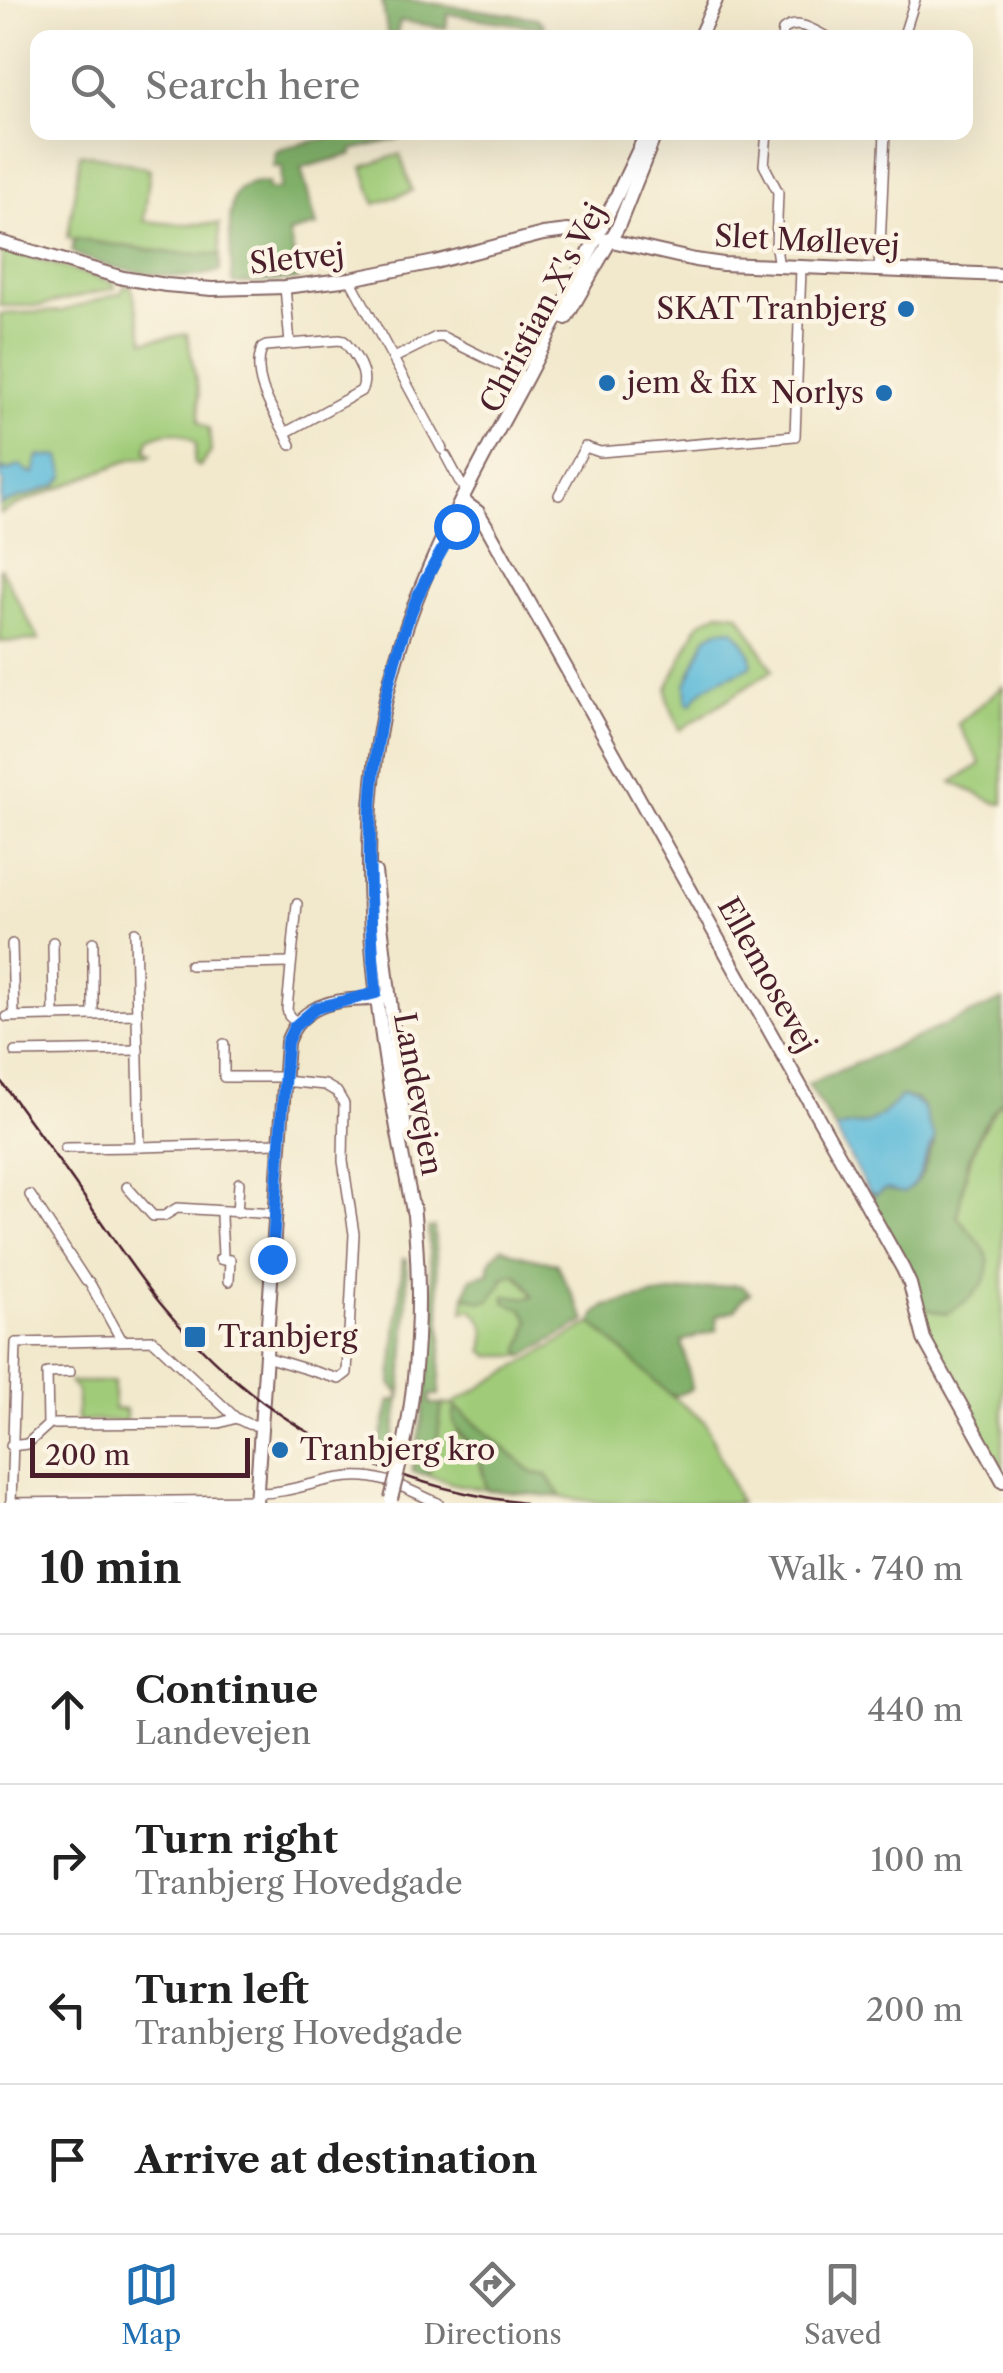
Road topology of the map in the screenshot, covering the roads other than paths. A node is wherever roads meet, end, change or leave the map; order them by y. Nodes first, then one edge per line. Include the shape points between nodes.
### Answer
1 (707, 0) edge
2 (716, 0) edge
3 (915, 0) edge
4 (694, 30) edge
5 (703, 30) edge
6 (783, 30) edge
7 (812, 30) edge
8 (906, 30) edge
9 (644, 140) edge
10 (652, 140) edge
11 (766, 140) edge
12 (885, 140) edge
13 (605, 238) junction
14 (0, 242) edge
15 (778, 267) junction
16 (800, 268) junction
17 (879, 271) junction
18 (1003, 275) edge
19 (350, 279) junction
20 (285, 287) junction
21 (290, 344) junction
22 (394, 358) junction
23 (526, 378) junction
24 (284, 433) junction
25 (291, 445) dead end
26 (468, 486) junction
27 (559, 495) dead end
28 (464, 502) junction
29 (297, 904) dead end
30 (135, 932) dead end
31 (53, 942) dead end
32 (92, 942) dead end
33 (12, 944) dead end
34 (290, 963) junction
35 (190, 965) dead end
36 (380, 996) junction
37 (137, 1014) junction
38 (94, 1015) junction
39 (54, 1016) junction
40 (297, 1024) junction
41 (224, 1044) dead end
42 (138, 1050) junction
43 (15, 1052) dead end
44 (284, 1079) junction
45 (279, 1143) junction
46 (140, 1146) junction
47 (65, 1148) dead end
48 (239, 1183) dead end
49 (127, 1186) dead end
50 (30, 1195) dead end
51 (222, 1212) junction
52 (237, 1212) junction
53 (275, 1214) junction
54 (229, 1281) dead end
55 (121, 1340) junction
56 (266, 1357) junction
57 (70, 1372) dead end
58 (236, 1418) junction
59 (55, 1424) dead end
60 (261, 1426) junction
61 (12, 1446) junction
62 (1003, 1480) edge
63 (257, 1499) edge
64 (390, 1501) edge
65 (119, 1502) edge
66 (10, 1503) edge
67 (438, 1503) edge

1 - 4 street
2 - 5 street
3 - 8 street
6 - 7 street via 797,23
9 - 13 street, Christian X's Vej
10 - 13 street, Christian X's Vej
11 - 15 street via 764,165 778,192
12 - 17 street
13 - 15 street, Slet Møllevej via 695,260
13 - 19 street, Sletvej via 543,234
13 - 23 street, Christian X's Vej
13 - 28 street, Christian X's Vej
14 - 20 street, Sletvej via 144,282
15 - 16 street, Slet Møllevej
16 - 17 street, Slet Møllevej
16 - 27 street via 795,436 600,452 585,447
17 - 18 street, Slet Møllevej
19 - 20 street, Sletvej
19 - 22 street
20 - 21 street
21 - 24 street via 266,346 259,354 263,393
21 - 24 street via 344,342 365,386
22 - 23 street via 443,337
22 - 26 street via 461,484
23 - 26 street, Christian X's Vej
24 - 25 street
26 - 28 street, Christian X's Vej
28 - 36 street, Landevejen via 400,644 376,755
28 - 62 street, Ellemosevej via 478,512 903,1269 924,1339
29 - 34 street
30 - 37 street
31 - 39 street
32 - 38 street
33 - 39 street via 10,1016
34 - 35 street
34 - 40 street via 287,1009
36 - 40 street via 316,1008
36 - 64 street, Landevejen, bridge via 419,1276 412,1401
37 - 38 street
37 - 42 street
38 - 39 street
40 - 44 street via 287,1042
41 - 44 street via 224,1077
42 - 43 street
42 - 46 street
44 - 45 street
44 - 56 street via 325,1084 344,1104 343,1161 354,1234 347,1373 339,1379
45 - 46 street
45 - 53 street
46 - 47 street
48 - 52 street
49 - 51 street via 154,1216 177,1208
50 - 55 street
51 - 52 street
51 - 54 street via 220,1259 230,1260
52 - 53 street
53 - 56 street
55 - 58 street via 153,1340
55 - 61 street via 16,1343
56 - 60 street
57 - 61 street via 48,1373 48,1425 27,1444
58 - 59 street
58 - 60 street
60 - 63 street
61 - 66 street
63 - 65 street
63 - 67 street via 366,1477
65 - 66 street

